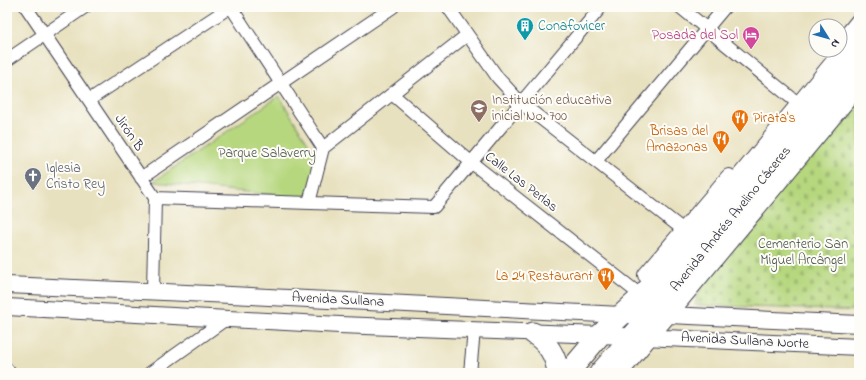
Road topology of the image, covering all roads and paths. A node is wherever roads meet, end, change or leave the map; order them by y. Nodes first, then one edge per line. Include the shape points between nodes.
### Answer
1 (26, 7) edge
2 (85, 7) edge
3 (231, 7) edge
4 (393, 7) edge
5 (448, 7) edge
6 (601, 7) edge
7 (680, 7) edge
8 (725, 7) edge
9 (859, 21) edge
10 (707, 29) junction
11 (45, 34) junction
12 (848, 34) edge
13 (468, 35) junction
14 (859, 35) edge
15 (828, 58) edge
16 (7, 60) edge
17 (859, 62) edge
18 (281, 83) junction
19 (859, 86) edge
20 (392, 94) junction
21 (89, 100) junction
22 (794, 100) junction
23 (521, 103) junction
24 (323, 148) junction
25 (596, 161) junction
26 (472, 163) junction
27 (141, 178) junction
28 (155, 198) junction
29 (309, 203) junction
30 (688, 234) junction
31 (7, 285) edge
32 (634, 290) junction
33 (153, 292) junction
34 (231, 295) junction
35 (7, 307) edge
36 (575, 313) junction
37 (660, 314) junction
38 (621, 315) junction
39 (226, 319) junction
40 (859, 324) edge
41 (474, 330) junction
42 (533, 333) junction
43 (576, 334) junction
44 (600, 335) junction
45 (640, 337) junction
46 (859, 347) edge
47 (7, 369) edge
48 (10, 373) edge
49 (150, 373) edge
50 (470, 373) edge
51 (558, 373) edge
52 (568, 373) edge
53 (600, 373) edge
54 (620, 373) edge

1 - 11 street, Jirón B
2 - 11 street
3 - 18 street
3 - 21 street
4 - 18 street
5 - 13 street
6 - 23 street
7 - 10 street
8 - 10 street
9 - 12 main road
10 - 22 street
10 - 25 street
11 - 16 street
11 - 21 street, Jirón B
13 - 20 street
13 - 23 street via 498,78
14 - 30 highway, Avenida Andrés Avelino Cáceres
15 - 22 main road, Avenida Andrés Avelino Cáceres
17 - 37 highway, Avenida Andrés Avelino Cáceres
18 - 24 street
18 - 27 street
19 - 37 main road, Avenida Andrés Avelino Cáceres
20 - 24 street
20 - 26 street, Calle Las Perlas
21 - 27 street, Jirón B
22 - 30 main road, Avenida Andrés Avelino Cáceres
23 - 25 street
23 - 26 street
24 - 29 street
25 - 30 street
26 - 29 street via 434,207
26 - 32 street, Calle Las Perlas
27 - 28 street, Jirón B
28 - 29 street
28 - 33 street
30 - 32 main road, Avenida Andrés Avelino Cáceres
30 - 38 highway, Avenida Andrés Avelino Cáceres via 642,296
31 - 33 main road, Avenida Sullana
32 - 38 main road, Avenida Andrés Avelino Cáceres
33 - 34 main road, Avenida Sullana
34 - 36 main road, Avenida Sullana
34 - 39 main road
35 - 39 main road, Avenida Sullana
36 - 38 main road, Avenida Sullana
36 - 43 main road via 580,323
37 - 38 main road, Avenida Sullana
37 - 40 main road, Avenida Sullana Norte
37 - 45 highway, Avenida Andrés Avelino Cáceres
38 - 44 highway, Avenida Andrés Avelino Cáceres
39 - 41 main road, Avenida Sullana
39 - 49 street
41 - 42 main road, Avenida Sullana
41 - 50 street
42 - 43 main road, Avenida Sullana
42 - 51 highway via 549,346
43 - 44 main road, Avenida Sullana
44 - 45 main road, Avenida Sullana
44 - 52 highway, Avenida Andrés Avelino Cáceres
45 - 46 main road, Avenida Sullana Norte
45 - 53 highway, Avenida Andrés Avelino Cáceres
45 - 54 main road, Avenida Andrés Avelino Cáceres
47 - 48 street

